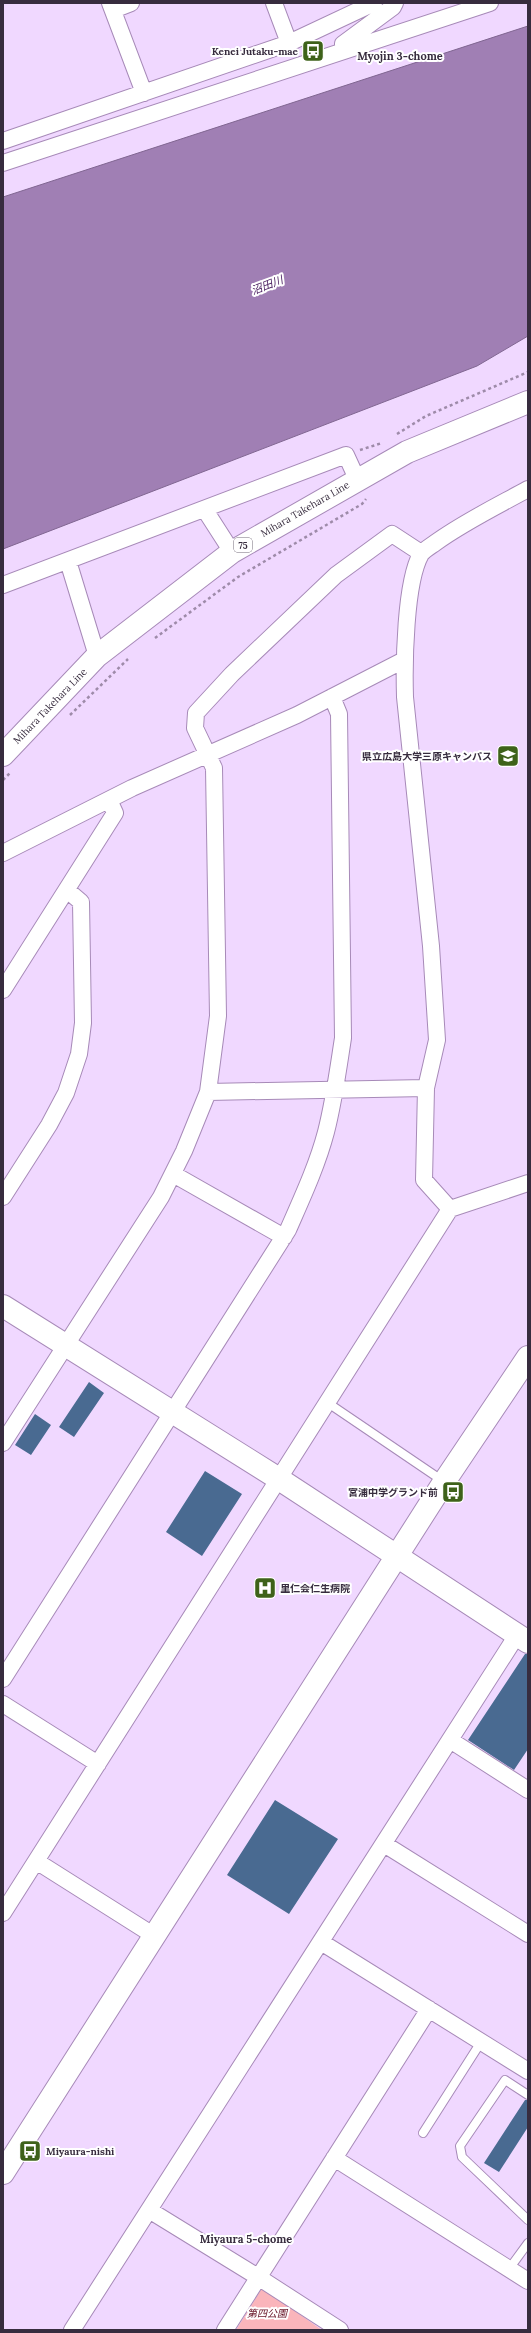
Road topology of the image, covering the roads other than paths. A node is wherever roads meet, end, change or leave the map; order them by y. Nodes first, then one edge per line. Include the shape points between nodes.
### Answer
1 (131, 3) edge
2 (274, 3) edge
3 (374, 3) edge
4 (395, 3) edge
5 (482, 4) edge
6 (111, 6) edge
7 (289, 43) junction
8 (344, 51) junction
9 (144, 93) junction
10 (3, 140) edge
11 (3, 163) edge
12 (528, 402) edge
13 (362, 488) junction
14 (528, 489) edge
15 (205, 510) junction
16 (232, 552) junction
17 (421, 553) junction
18 (68, 561) junction
19 (3, 586) edge
20 (98, 656) junction
21 (404, 660) junction
22 (332, 697) junction
23 (208, 754) junction
24 (9, 762) edge
25 (110, 800) junction
26 (3, 853) edge
27 (67, 890) junction
28 (3, 990) edge
29 (426, 1088) junction
30 (335, 1090) junction
31 (208, 1092) junction
32 (172, 1174) junction
33 (528, 1183) edge
34 (3, 1197) edge
35 (450, 1209) junction
36 (284, 1237) junction
37 (3, 1306) edge
38 (66, 1344) junction
39 (528, 1356) edge
40 (328, 1403) junction
41 (173, 1412) junction
42 (3, 1443) edge
43 (280, 1479) junction
44 (444, 1482) junction
45 (398, 1555) junction
46 (523, 1638) edge
47 (3, 1679) edge
48 (3, 1704) edge
49 (450, 1740) junction
50 (98, 1764) junction
51 (528, 1790) edge
52 (384, 1844) junction
53 (36, 1861) junction
54 (3, 1913) edge
55 (528, 1934) edge
56 (153, 1935) junction
57 (321, 1942) junction
58 (428, 2009) junction
59 (481, 2042) junction
60 (528, 2071) edge
61 (528, 2095) edge
62 (423, 2133) dead end
63 (334, 2158) junction
64 (3, 2172) edge
65 (149, 2210) junction
66 (528, 2220) edge
67 (528, 2243) edge
68 (509, 2269) junction
69 (258, 2277) junction
70 (528, 2281) edge
71 (72, 2330) edge
72 (225, 2330) edge
73 (340, 2330) edge

1 - 6 street
2 - 7 street
3 - 7 street
4 - 8 street via 343,44
5 - 8 street
6 - 9 street
7 - 9 street
8 - 11 street
9 - 10 street
12 - 13 street, Mihara Takehara Line / 75 via 407,452
13 - 15 street via 346,455
13 - 16 street, Mihara Takehara Line / 75
14 - 17 street via 455,529
15 - 16 street
15 - 18 street
16 - 20 street, Mihara Takehara Line / 75
17 - 21 street via 414,577
17 - 23 street via 392,534 336,575 232,674 196,713 195,728
18 - 19 street
18 - 20 street
20 - 24 street, Mihara Takehara Line / 75
21 - 22 street
21 - 29 street via 405,697 431,946 437,1040
22 - 23 street
22 - 30 street via 340,714 343,1038
23 - 25 street
23 - 31 street via 214,768 218,1016
25 - 26 street
25 - 27 street via 115,813
27 - 28 street
27 - 34 street via 81,902 83,1023 79,1054 66,1092 49,1126
29 - 30 street
29 - 35 street via 424,1180
30 - 31 street
30 - 36 street via 326,1133 309,1182
31 - 32 street
32 - 36 street
32 - 38 street via 161,1197
33 - 35 street
35 - 40 street
36 - 41 street
37 - 38 street
38 - 41 street
38 - 42 street
39 - 44 street
40 - 43 street
40 - 44 lane
41 - 43 street
41 - 47 street
43 - 45 street
43 - 50 street
44 - 45 street
45 - 46 street via 427,1577
45 - 56 street
46 - 49 street
48 - 50 street
49 - 51 street
49 - 52 street
50 - 53 street
52 - 55 street
52 - 57 street
53 - 54 street
53 - 56 street
56 - 64 street
57 - 58 street
57 - 65 street
58 - 59 street
58 - 63 street
59 - 60 street
59 - 62 lane
61 - 66 lane via 505,2080 460,2146 462,2157
63 - 68 street
63 - 69 street
65 - 69 street
65 - 71 street
67 - 68 lane
68 - 70 street
69 - 72 street
69 - 73 street

